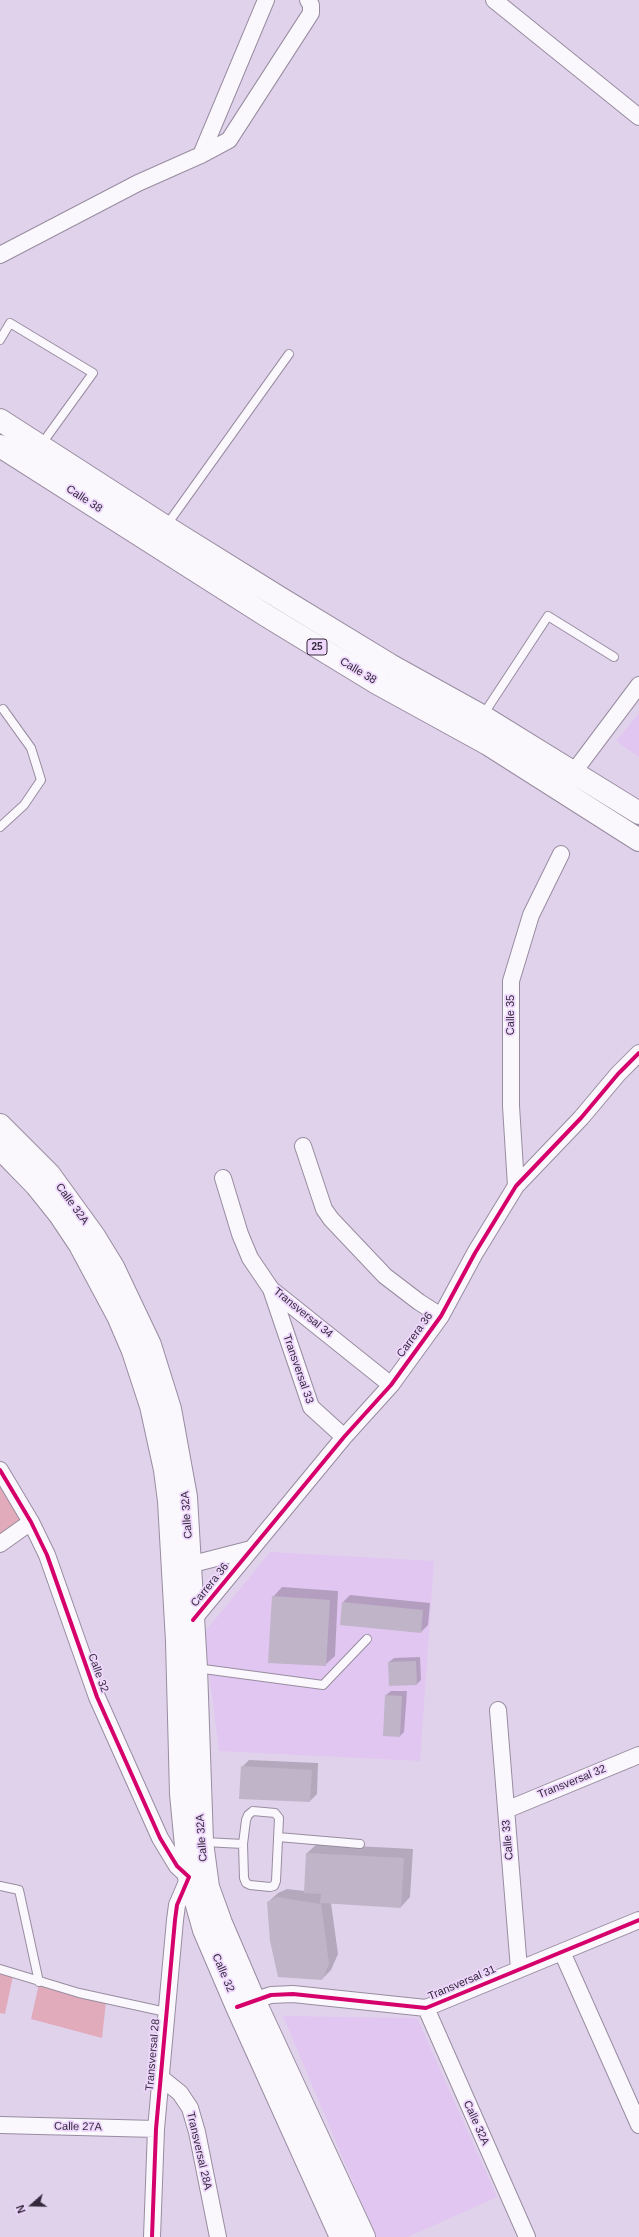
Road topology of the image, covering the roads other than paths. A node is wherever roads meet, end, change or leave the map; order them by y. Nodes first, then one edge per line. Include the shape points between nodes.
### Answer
1 (266, 0) edge
2 (308, 0) edge
3 (494, 0) edge
4 (639, 117) edge
5 (201, 155) junction
6 (0, 255) edge
7 (0, 340) edge
8 (289, 354) dead end
9 (0, 420) edge
10 (0, 446) edge
11 (40, 446) junction
12 (166, 527) junction
13 (614, 657) dead end
14 (639, 686) edge
15 (3, 709) dead end
16 (482, 716) junction
17 (573, 773) junction
18 (639, 813) edge
19 (0, 827) edge
20 (639, 840) edge
21 (561, 854) dead end
22 (639, 1053) edge
23 (0, 1125) edge
24 (304, 1146) dead end
25 (0, 1148) edge
26 (224, 1178) dead end
27 (516, 1186) junction
28 (271, 1289) junction
29 (441, 1316) junction
30 (391, 1385) junction
31 (344, 1438) junction
32 (0, 1470) edge
33 (31, 1522) junction
34 (0, 1544) edge
35 (251, 1549) junction
36 (211, 1561) junction
37 (181, 1567) junction
38 (224, 1582) junction
39 (193, 1620) junction
40 (367, 1639) dead end
41 (196, 1668) junction
42 (498, 1710) dead end
43 (639, 1755) edge
44 (200, 1793) junction
45 (506, 1810) junction
46 (278, 1836) junction
47 (202, 1842) junction
48 (243, 1844) junction
49 (360, 1844) dead end
50 (188, 1877) junction
51 (0, 1886) edge
52 (639, 1920) edge
53 (562, 1952) junction
54 (233, 1953) junction
55 (0, 1969) edge
56 (519, 1969) junction
57 (39, 1982) junction
58 (246, 2004) junction
59 (426, 2008) junction
60 (166, 2012) junction
61 (160, 2077) junction
62 (639, 2124) edge
63 (0, 2125) edge
64 (156, 2129) junction
65 (152, 2237) edge
66 (218, 2237) edge
67 (341, 2237) edge
68 (364, 2237) edge
69 (527, 2237) edge

1 - 5 street
2 - 5 street via 311,13 229,140
3 - 4 street
5 - 6 street via 138,183
7 - 11 lane via 10,323 93,373
8 - 12 lane
9 - 11 main road, Calle 38 / 25
10 - 20 main road, Calle 38 / 25 via 267,616 377,683 488,744
11 - 12 main road, Calle 38 / 25
12 - 16 main road, Calle 38 / 25 via 390,665
13 - 16 lane via 548,616
14 - 17 street
15 - 19 lane via 31,748 41,780 24,805
16 - 17 main road, Calle 38 / 25
17 - 18 main road, Calle 38 / 25
21 - 27 street, Calle 35 via 531,915 512,981 511,1106
22 - 27 street, Carrera 36
23 - 37 main road, Calle 32A via 49,1174 73,1205 113,1267 150,1345 177,1436 186,1497
24 - 29 street via 324,1209 331,1219 385,1276
25 - 37 main road, Calle 32A via 36,1185 80,1245 108,1296 133,1351 151,1406 165,1470
26 - 28 street, Transversal 34 via 240,1234 250,1258
27 - 29 street, Carrera 36 via 475,1252
28 - 30 street, Transversal 34
28 - 31 street, Transversal 33 via 311,1408
29 - 30 street, Carrera 36
30 - 31 street, Carrera 36
31 - 35 street, Carrera 36
32 - 33 street, Calle 32
33 - 34 street
33 - 50 street, Calle 32 via 47,1555 97,1697 160,1838 177,1866
35 - 36 street, Carrera 36
35 - 38 street, Carrera 36
36 - 37 street, Carrera 36
36 - 38 street via 221,1569
37 - 39 main road, Calle 32A
37 - 50 main road, Calle 32A via 181,1794
38 - 39 street, Carrera 36
39 - 41 main road, Calle 32A
40 - 41 lane via 323,1685
41 - 44 main road, Calle 32A
42 - 45 street, Calle 33
43 - 45 street, Transversal 32
44 - 47 main road, Calle 32A
44 - 50 main road via 194,1819 194,1859
45 - 56 street, Calle 33
46 - 48 lane via 279,1818 275,1813 254,1811 248,1814
46 - 48 lane via 276,1881 274,1886 270,1887 246,1883
46 - 49 lane
47 - 48 lane
47 - 54 main road, Calle 32A via 208,1887
50 - 54 main road via 203,1896 219,1932
50 - 58 main road, Calle 32 via 204,1930
50 - 60 street, Transversal 28 via 177,1905
51 - 57 lane via 19,1890
52 - 53 street, Transversal 31
53 - 56 street, Transversal 31
53 - 62 street
54 - 58 main road, Calle 32
55 - 57 lane
56 - 59 street, Transversal 31
57 - 60 lane via 113,2002
58 - 59 street, Transversal 31 via 271,1995 293,1994
58 - 67 main road, Calle 32
58 - 68 main road, Calle 32
59 - 69 street, Calle 32A
60 - 61 street, Transversal 28
61 - 64 street, Transversal 28
61 - 66 street, Transversal 28A via 180,2092 190,2108
63 - 64 street, Calle 27A
64 - 65 street, Transversal 28

